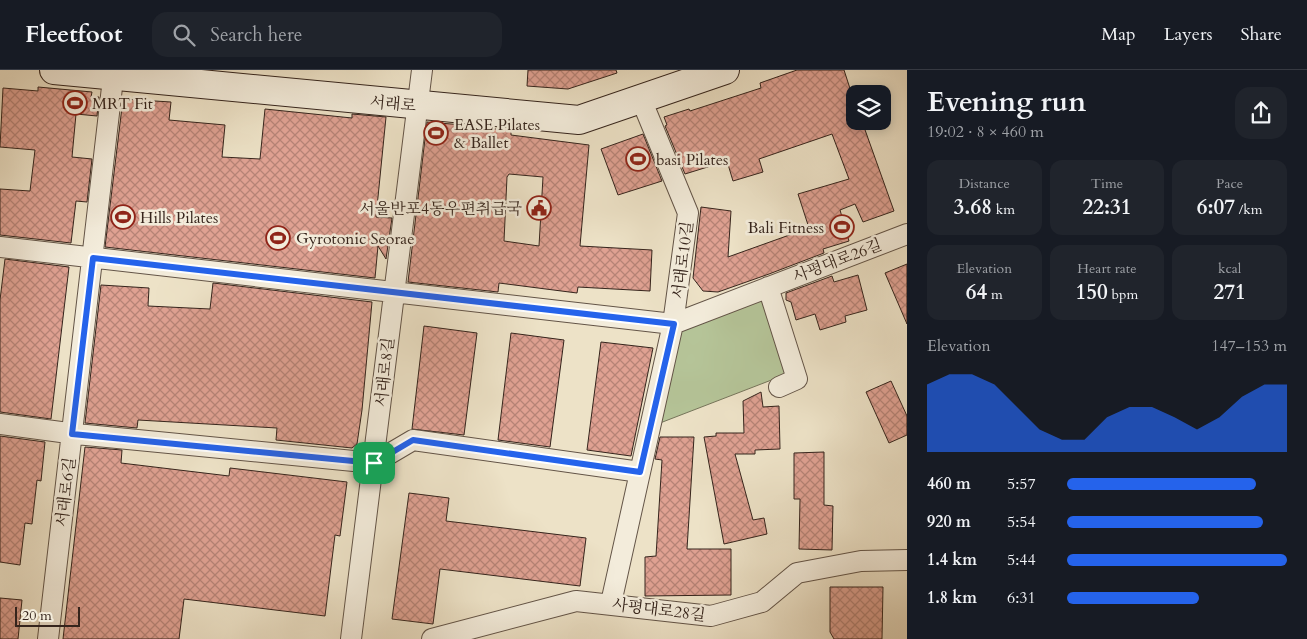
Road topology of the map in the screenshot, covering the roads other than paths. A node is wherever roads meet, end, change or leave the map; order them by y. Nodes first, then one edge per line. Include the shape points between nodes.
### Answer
1 (54, 70) edge
2 (422, 70) edge
3 (725, 70) edge
4 (114, 73) edge
5 (641, 99) junction
6 (418, 106) junction
7 (907, 234) edge
8 (0, 247) edge
9 (93, 258) junction
10 (768, 287) junction
11 (393, 292) junction
12 (674, 324) junction
13 (779, 386) dead end
14 (0, 424) edge
15 (72, 434) junction
16 (374, 463) junction
17 (640, 472) junction
18 (907, 560) edge
19 (611, 603) junction
20 (48, 639) edge
21 (351, 639) edge
22 (432, 639) edge

1 - 4 street, 서래로
2 - 6 street, 서래로8길
3 - 5 street, 서래로
4 - 6 street, 서래로
4 - 9 street, 서래로6길
5 - 6 street, 서래로 via 579,120
5 - 12 street, 서래로10길 via 688,213
6 - 11 street, 서래로8길
7 - 10 street, 사평대로26길
8 - 9 street, 사평대로26길
9 - 11 street, 사평대로26길
9 - 15 street, 서래로6길
10 - 12 street, 사평대로26길
10 - 13 street via 798,378
11 - 12 street, 사평대로26길
11 - 16 street, 서래로8길
12 - 17 street, 서래로10길
14 - 15 street
15 - 16 street
15 - 20 street, 서래로6길
16 - 17 street via 413,440
16 - 21 street, 서래로8길
17 - 19 street, 서래로10길
18 - 19 street, 사평대로28길 via 861,561 797,574 762,602 711,616
19 - 22 street, 사평대로28길 via 576,601

